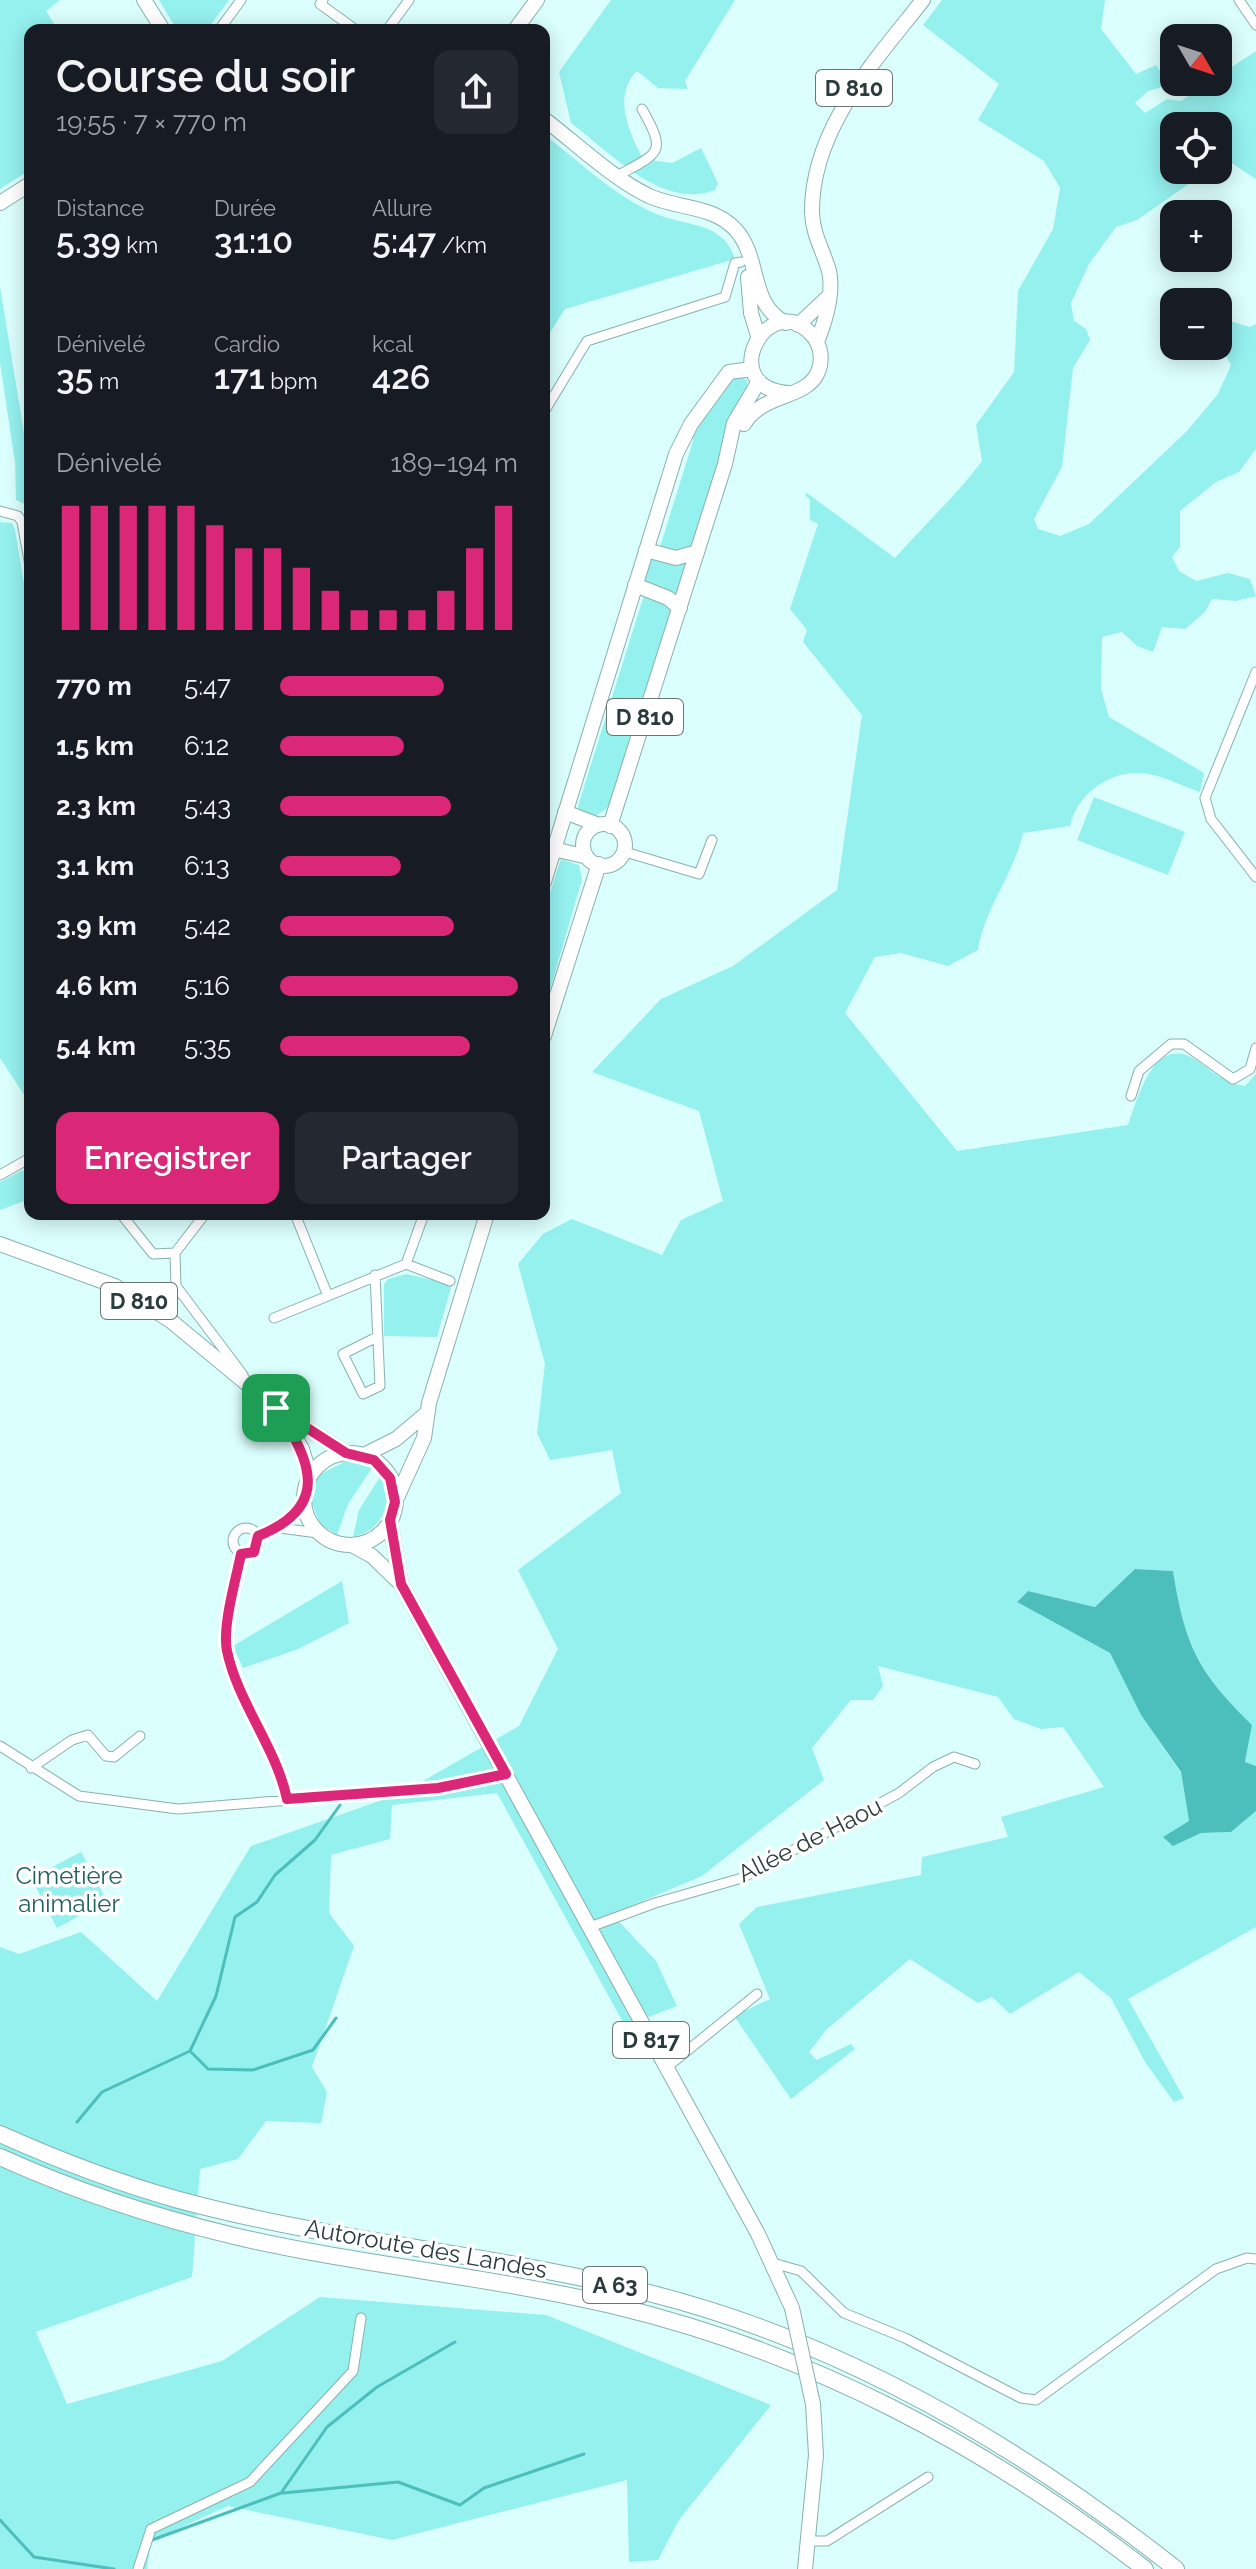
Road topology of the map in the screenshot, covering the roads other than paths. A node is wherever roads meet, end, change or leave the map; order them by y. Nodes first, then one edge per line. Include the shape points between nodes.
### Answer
1 (144, 0) edge
2 (241, 0) edge
3 (323, 0) edge
4 (409, 0) edge
5 (537, 0) edge
6 (923, 0) edge
7 (1239, 0) edge
8 (159, 24) edge
9 (223, 24) edge
10 (348, 24) edge
11 (391, 24) edge
12 (519, 24) edge
13 (1256, 25) edge
14 (642, 109) dead end
15 (550, 123) edge
16 (619, 175) junction
17 (24, 188) edge
18 (0, 203) edge
19 (746, 262) junction
20 (829, 295) junction
21 (792, 324) junction
22 (758, 336) junction
23 (817, 342) junction
24 (756, 375) junction
25 (789, 393) junction
26 (550, 402) edge
27 (725, 464) junction
28 (0, 511) edge
29 (24, 533) edge
30 (646, 550) junction
31 (697, 552) junction
32 (635, 585) junction
33 (680, 608) junction
34 (1256, 672) edge
35 (565, 812) junction
36 (603, 825) junction
37 (712, 840) dead end
38 (553, 849) junction
39 (622, 851) junction
40 (584, 856) junction
41 (550, 860) edge
42 (599, 864) junction
43 (1256, 877) edge
44 (550, 1017) edge
45 (1256, 1048) edge
46 (1131, 1096) dead end
47 (24, 1161) edge
48 (0, 1175) edge
49 (126, 1220) edge
50 (200, 1220) edge
51 (297, 1220) edge
52 (422, 1220) edge
53 (485, 1220) edge
54 (0, 1244) edge
55 (175, 1253) junction
56 (406, 1264) junction
57 (375, 1275) junction
58 (450, 1281) dead end
59 (328, 1296) junction
60 (274, 1318) dead end
61 (377, 1337) junction
62 (258, 1392) junction
63 (276, 1408) junction
64 (428, 1412) junction
65 (346, 1453) junction
66 (364, 1455) junction
67 (310, 1476) junction
68 (395, 1502) junction
69 (304, 1503) junction
70 (390, 1520) junction
71 (280, 1528) junction
72 (318, 1533) junction
73 (258, 1536) junction
74 (352, 1545) junction
75 (241, 1554) junction
76 (401, 1584) junction
77 (140, 1736) dead end
78 (0, 1746) edge
79 (975, 1764) dead end
80 (31, 1768) junction
81 (506, 1774) junction
82 (287, 1799) junction
83 (590, 1927) junction
84 (757, 1994) dead end
85 (666, 2068) junction
86 (0, 2134) edge
87 (0, 2157) edge
88 (1256, 2259) edge
89 (773, 2263) junction
90 (361, 2318) dead end
91 (928, 2477) dead end
92 (809, 2541) junction
93 (138, 2566) edge
94 (805, 2569) edge
95 (1145, 2569) edge
96 (1176, 2569) edge

1 - 8 main road
2 - 9 street
3 - 10 street via 320,4
4 - 11 street
5 - 12 main road
6 - 20 main road, D 810 via 851,92 827,140 812,209 816,241 830,277
7 - 13 street
14 - 16 street via 658,137 657,147 652,157
15 - 16 main road
16 - 19 main road via 651,196 711,212 744,242
17 - 18 main road
19 - 21 main road via 764,305
19 - 22 main road
19 - 26 street via 735,263 725,297 587,341
20 - 21 main road
20 - 23 main road, D 810
21 - 22 main road via 768,328
21 - 23 main road
22 - 24 main road via 752,350
23 - 25 main road via 821,360 814,379
24 - 25 main road via 778,392
24 - 27 main road, D 810 via 734,423
24 - 30 main road via 729,372 684,435
25 - 27 main road, D 810 via 750,413
27 - 31 main road, D 810
28 - 29 street via 18,516
30 - 31 main road via 676,558
30 - 32 main road
31 - 33 main road, D 810
32 - 33 main road
32 - 35 main road
33 - 36 main road, D 810
34 - 43 street via 1205,798 1211,819
35 - 36 main road
35 - 38 main road
36 - 39 main road via 624,832
36 - 40 main road via 587,839
37 - 39 street via 699,874
38 - 40 main road
38 - 41 main road
39 - 42 main road via 618,862
40 - 42 main road
42 - 44 main road
45 - 46 street via 1250,1069 1233,1079 1184,1044 1171,1044 1139,1071
47 - 48 street
49 - 55 street via 153,1254
50 - 55 street
51 - 59 street
52 - 56 street
53 - 64 main road
54 - 62 main road, D 810 via 115,1286 171,1321
55 - 62 street via 176,1286 184,1300
56 - 57 street
56 - 58 street
57 - 59 street
57 - 61 street
59 - 60 street
61 - 61 street via 380,1386 363,1394 343,1354
62 - 63 main road, D 810
63 - 65 main road, D 810
63 - 67 main road, D 810 via 300,1444
64 - 66 main road via 396,1439
64 - 68 main road via 424,1438
65 - 66 main road
65 - 67 main road via 332,1457
66 - 68 main road via 383,1467
67 - 69 main road
68 - 70 main road
69 - 71 street
69 - 72 main road
70 - 74 main road via 368,1541
70 - 76 main road, D 817
71 - 72 street
71 - 73 street
72 - 74 main road
73 - 75 street via 254,1552
73 - 75 street via 250,1529 237,1531 232,1542
74 - 76 main road, D 817
75 - 82 street via 226,1650 282,1775
76 - 81 main road, D 817
77 - 80 street via 114,1757 106,1756 88,1735
78 - 80 street
79 - 83 street, Allée de Haou via 954,1757 899,1793 742,1878
80 - 82 street via 79,1796 141,1806 199,1809
81 - 82 street via 438,1788
81 - 83 main road, D 817
83 - 85 main road, D 817
84 - 85 street
85 - 89 main road, D 817
86 - 96 highway, Autoroute des Landes / A 63 via 179,2200 312,2230 587,2279 781,2335 854,2365 995,2439
87 - 95 highway, Autoroute des Landes / A 63 via 117,2203 236,2236 574,2297 731,2339 846,2383 986,2457
88 - 89 street via 1216,2269 1036,2400 1021,2398 844,2313 801,2271
89 - 92 main road, D 817, bridge via 792,2308 813,2404 816,2455
90 - 93 street via 353,2371 309,2420 250,2482 151,2529
91 - 92 street via 827,2541
92 - 94 main road, D 817

